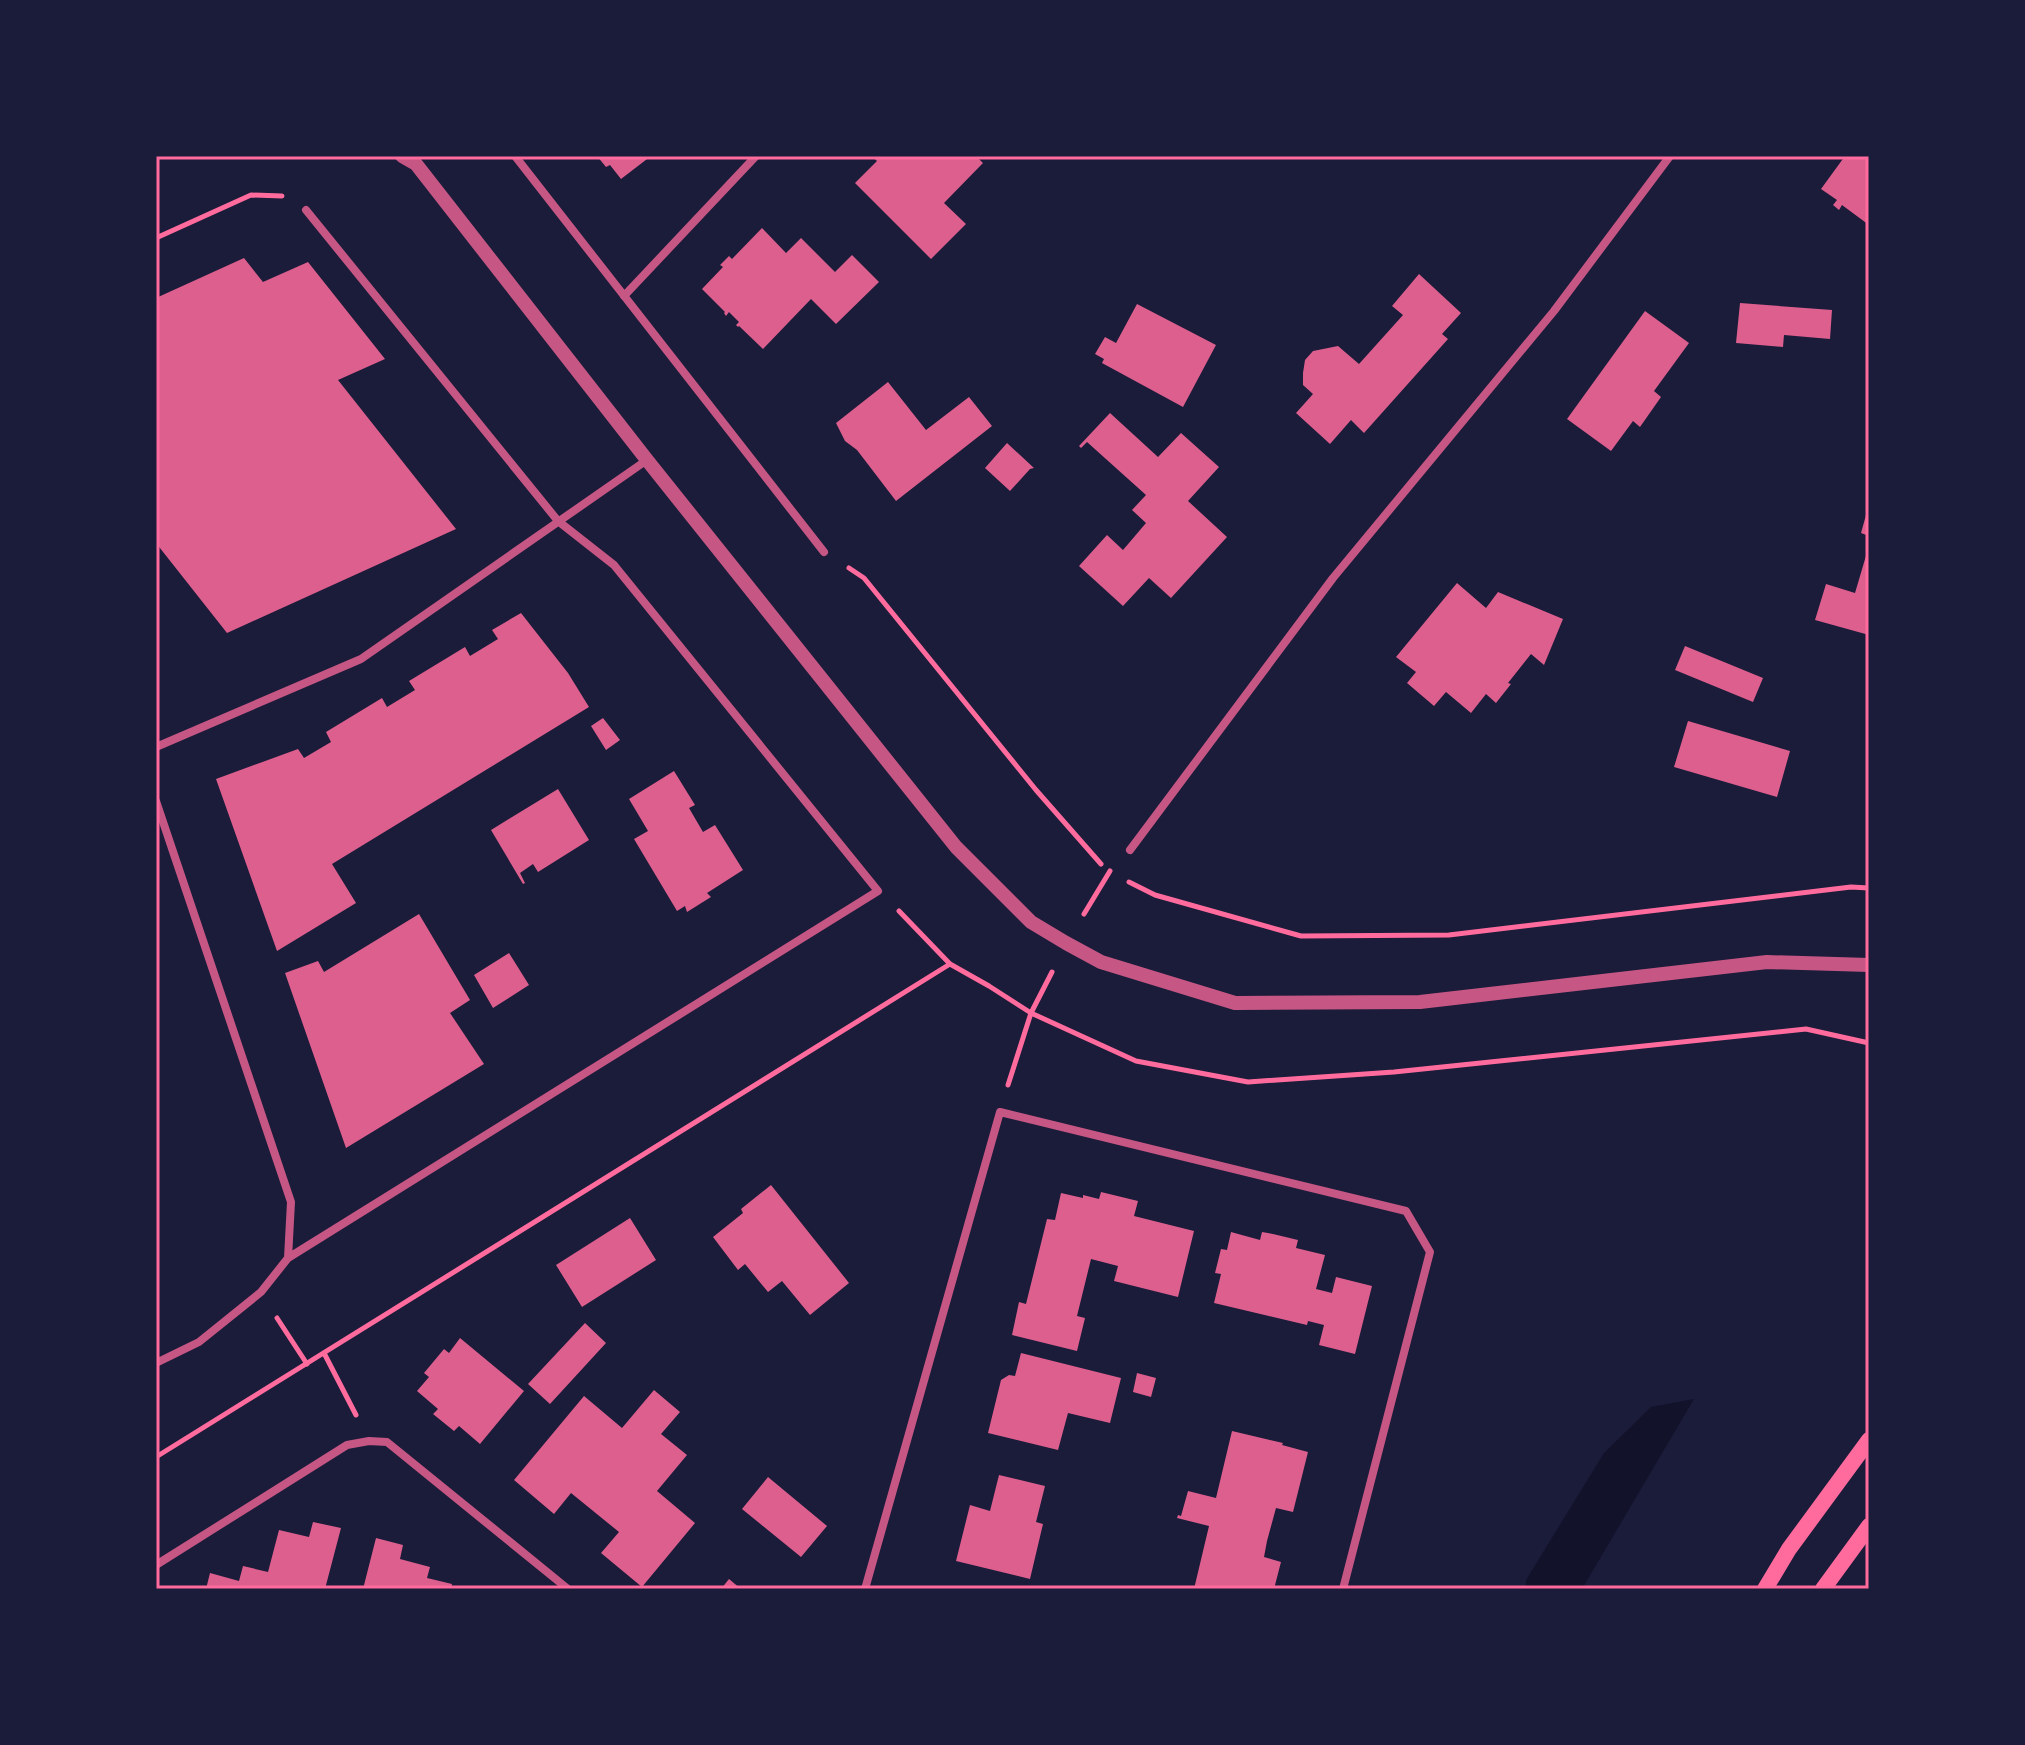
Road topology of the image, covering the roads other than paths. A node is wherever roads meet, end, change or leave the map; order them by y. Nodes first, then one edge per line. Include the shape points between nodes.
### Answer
1 (402, 156) edge
2 (515, 156) edge
3 (756, 156) edge
4 (1670, 156) edge
5 (306, 210) road end
6 (624, 296) junction
7 (647, 460) junction
8 (558, 521) junction
9 (824, 552) road end
10 (156, 747) edge
11 (156, 801) edge
12 (1130, 850) dead end
13 (1869, 965) edge
14 (288, 1258) junction
15 (156, 1363) edge
16 (1869, 1440) edge
17 (1869, 1526) edge
18 (156, 1565) edge
19 (568, 1589) edge
20 (865, 1589) edge
21 (1343, 1589) edge
22 (1765, 1589) edge
23 (1823, 1589) edge

1 - 7 street via 416,164
2 - 6 street
3 - 6 street
4 - 12 street via 1554,311 1333,578
5 - 8 street
6 - 9 street
7 - 8 street
7 - 13 street via 956,847 1031,922 1101,962 1235,1003 1420,1002 1767,962
8 - 10 street via 361,659
8 - 14 street via 614,565 878,891
11 - 14 street via 291,1202
14 - 15 street via 261,1292 199,1342
16 - 22 main road
17 - 23 main road
18 - 19 street via 347,1445 387,1442
20 - 21 street via 1000,1112 1406,1211 1430,1252

